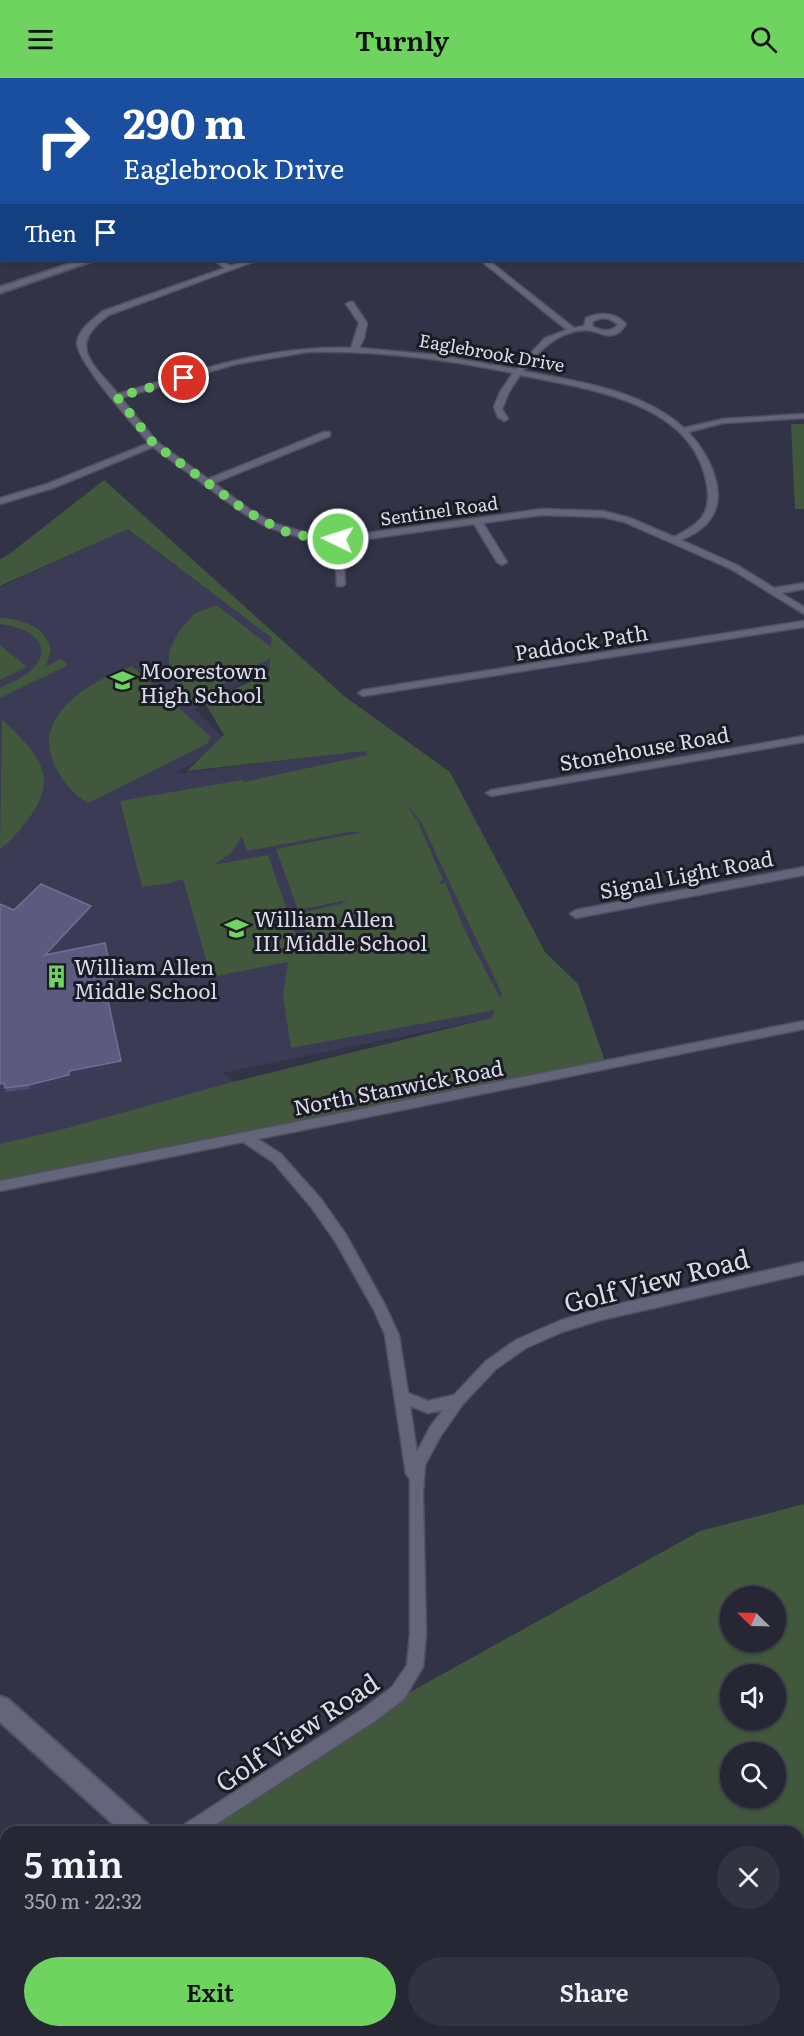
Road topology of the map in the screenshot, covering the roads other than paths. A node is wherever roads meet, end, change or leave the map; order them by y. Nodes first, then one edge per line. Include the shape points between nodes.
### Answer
1 (87, 261) edge
2 (219, 261) edge
3 (251, 261) edge
4 (485, 261) edge
5 (230, 268) junction
6 (0, 290) edge
7 (350, 304) dead end
8 (588, 327) dead end
9 (572, 330) junction
10 (354, 351) junction
11 (519, 372) junction
12 (117, 397) junction
13 (804, 416) edge
14 (504, 419) dead end
15 (683, 430) junction
16 (327, 434) dead end
17 (154, 444) junction
18 (207, 483) junction
19 (0, 501) edge
20 (477, 521) junction
21 (338, 539) junction
22 (675, 540) junction
23 (502, 561) dead end
24 (340, 584) dead end
25 (804, 586) edge
26 (774, 591) junction
27 (804, 611) edge
28 (804, 624) edge
29 (363, 693) dead end
30 (804, 739) edge
31 (491, 793) dead end
32 (804, 871) edge
33 (576, 914) dead end
34 (804, 1024) edge
35 (243, 1136) junction
36 (0, 1186) edge
37 (804, 1268) edge
38 (402, 1397) junction
39 (458, 1400) junction
40 (416, 1493) junction
41 (0, 1707) edge
42 (133, 1826) edge
43 (197, 1826) edge

1 - 6 street
2 - 5 street
3 - 5 street, Sentinel Road
4 - 9 street
5 - 12 street, Sentinel Road via 116,309 92,323 81,341 82,353
7 - 10 street via 363,323
8 - 9 street
9 - 11 street via 538,348
10 - 11 street, Eaglebrook Drive via 445,357
10 - 12 street, Eaglebrook Drive via 272,354
11 - 14 street via 498,405
11 - 15 street, Eaglebrook Drive via 626,398 661,414
12 - 17 street, Sentinel Road
13 - 15 street via 729,420
15 - 22 street, Eaglebrook Drive via 704,459 714,495 709,518
16 - 18 street
17 - 18 street, Sentinel Road
17 - 19 street via 50,486
18 - 21 street, Sentinel Road via 277,528 309,537
20 - 21 street, Sentinel Road
20 - 22 street, Sentinel Road via 542,512 589,512 627,520
20 - 23 street
21 - 24 street
22 - 26 street, Sentinel Road via 734,567
25 - 26 street
26 - 27 street, Sentinel Road
28 - 29 street, Paddock Path
30 - 31 street, Stonehouse Road
32 - 33 street, Signal Light Road
34 - 35 street, North Stanwick Road
35 - 36 street, North Stanwick Road
35 - 38 street via 277,1158 339,1237 392,1335
37 - 39 street, Golf View Road via 559,1327 521,1344 491,1365
38 - 39 street via 428,1407
38 - 40 street
39 - 40 street, Golf View Road via 418,1464
40 - 43 street, Golf View Road via 417,1645 415,1667 398,1694
41 - 42 street

